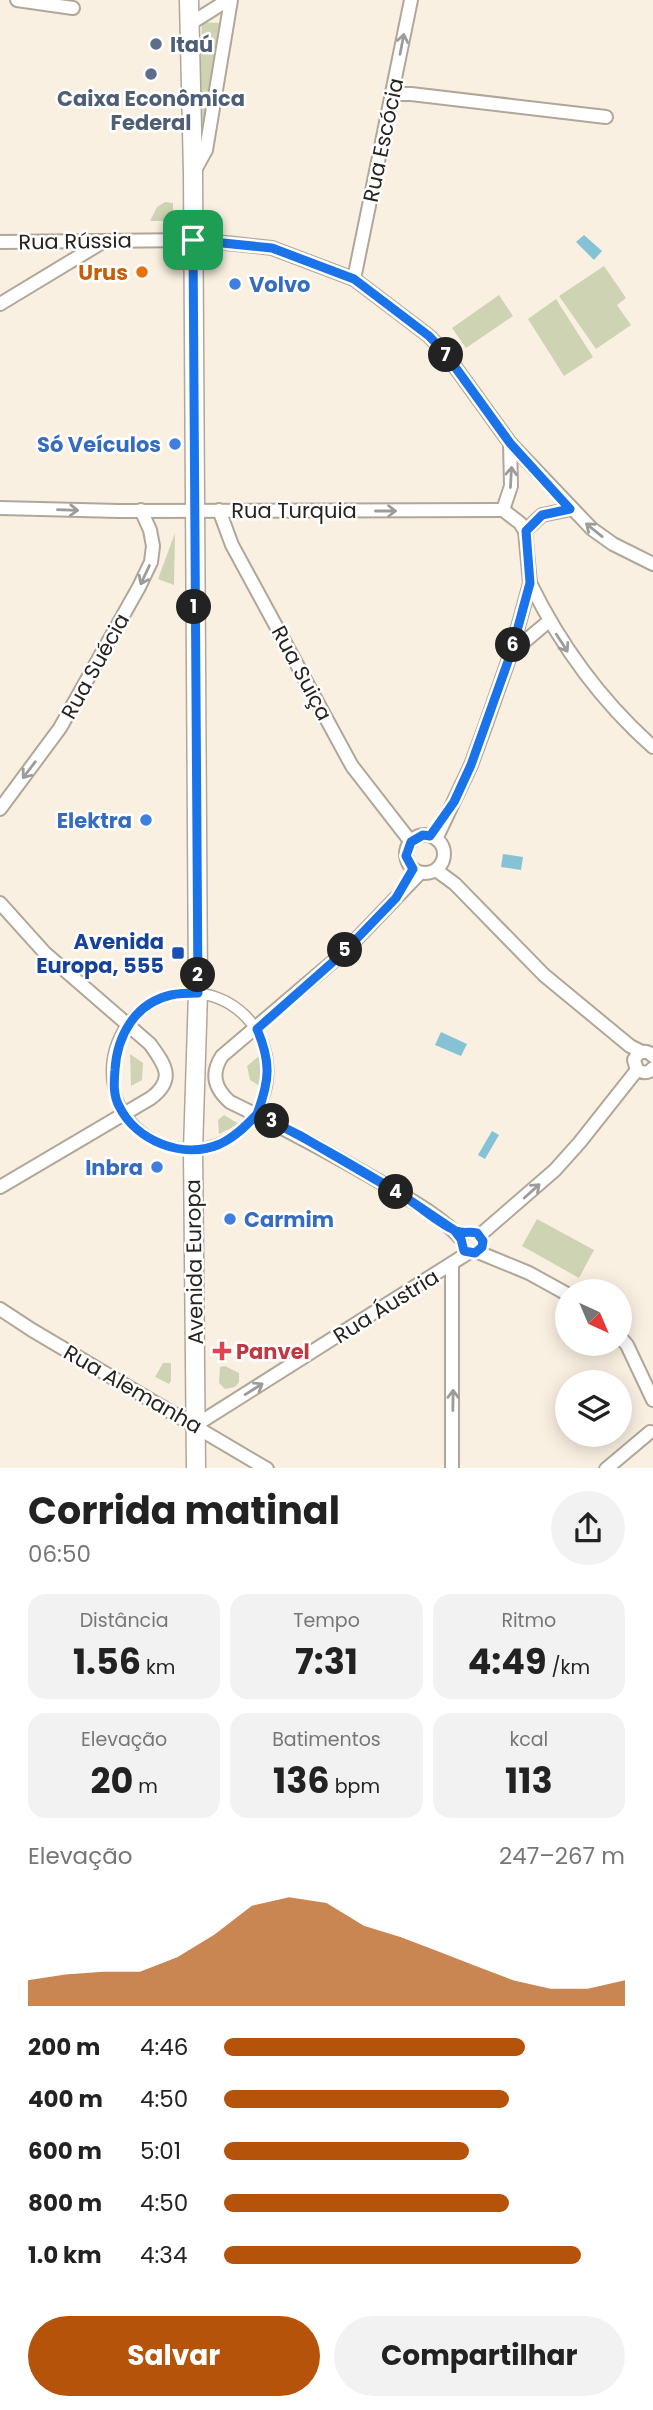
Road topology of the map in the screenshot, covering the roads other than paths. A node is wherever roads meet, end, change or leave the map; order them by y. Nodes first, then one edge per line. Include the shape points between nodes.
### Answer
1 (17, 0) edge
2 (188, 0) edge
3 (230, 0) edge
4 (411, 0) edge
5 (73, 8) dead end
6 (188, 25) junction
7 (392, 94) junction
8 (606, 117) dead end
9 (193, 173) junction
10 (193, 240) junction
11 (0, 242) edge
12 (101, 242) junction
13 (354, 279) junction
14 (0, 304) edge
15 (510, 443) junction
16 (0, 508) edge
17 (570, 509) junction
18 (141, 510) junction
19 (193, 510) junction
20 (219, 510) junction
21 (503, 510) junction
22 (526, 531) junction
23 (653, 564) edge
24 (530, 583) junction
25 (549, 621) junction
26 (511, 653) junction
27 (653, 747) edge
28 (0, 809) edge
29 (433, 838) junction
30 (413, 839) junction
31 (439, 867) junction
32 (416, 871) junction
33 (0, 903) edge
34 (198, 993) junction
35 (128, 1023) junction
36 (257, 1029) junction
37 (644, 1052) edge
38 (653, 1069) edge
39 (636, 1070) junction
40 (257, 1114) junction
41 (124, 1115) junction
42 (193, 1150) junction
43 (0, 1187) edge
44 (460, 1234) junction
45 (480, 1248) junction
46 (452, 1264) junction
47 (555, 1288) edge
48 (0, 1309) edge
49 (632, 1356) edge
50 (653, 1400) edge
51 (196, 1425) junction
52 (652, 1435) edge
53 (196, 1468) edge
54 (267, 1468) edge
55 (452, 1468) edge
56 (606, 1468) edge

1 - 5 street
2 - 6 main road, Avenida Europa
3 - 6 street
3 - 9 street via 206,150
7 -> 4 street, Rua Escócia
6 - 9 main road, Avenida Europa
7 - 8 street
7 - 13 street, Rua Escócia
9 - 10 main road, Avenida Europa
10 - 12 street, Rua Rússia
10 - 13 street, Rua Rússia via 272,248
10 - 19 main road, Avenida Europa
11 - 12 street, Rua Rússia
12 - 14 street
13 - 15 street, Rua Rússia via 437,345
15 - 17 street
21 -> 15 street via 511,486
16 -> 18 street, Rua Turquia
17 - 22 street via 542,515
23 -> 17 street via 613,544
18 - 19 street, Rua Turquia
18 -> 28 street, Rua Suécia via 153,546 139,587 60,728
19 - 20 street, Rua Turquia
19 - 34 main road, Avenida Europa
20 -> 21 street, Rua Turquia
20 - 30 street, Rua Suiça via 232,545 352,766 398,827
21 - 22 street
22 - 24 street
24 - 25 street
24 - 26 street
25 - 26 street
25 -> 27 street via 565,648
26 - 29 street via 471,765
29 - 30 street
29 - 31 street via 443,850
30 - 32 street via 406,856
31 - 32 street
31 - 37 street via 544,975
32 - 36 street via 343,953
33 - 35 street via 45,954
34 - 35 street via 170,995 144,1007
34 - 36 street via 221,998
34 - 42 main road, Avenida Europa
35 - 41 street via 117,1048 115,1069 115,1091
35 - 41 street via 150,1044 165,1069 165,1084
36 - 40 street via 268,1070
36 - 40 street via 222,1056 215,1082 230,1102
37 - 39 street via 634,1060
38 - 39 street
45 -> 39 street, Rua Áustria via 580,1142
40 - 42 street via 241,1131 218,1144
40 - 44 street via 391,1189
41 - 42 street via 140,1133 165,1146
41 - 43 street
42 - 51 main road, Avenida Europa
44 - 45 street via 473,1232
44 - 45 street via 462,1247
45 - 46 street, Rua Áustria
45 - 47 street
51 -> 46 street, Rua Áustria
55 -> 46 street
48 - 51 street, Rua Alemanha
49 - 50 street
51 - 53 main road, Avenida Europa
51 - 54 street, Rua Alemanha
52 - 56 street

